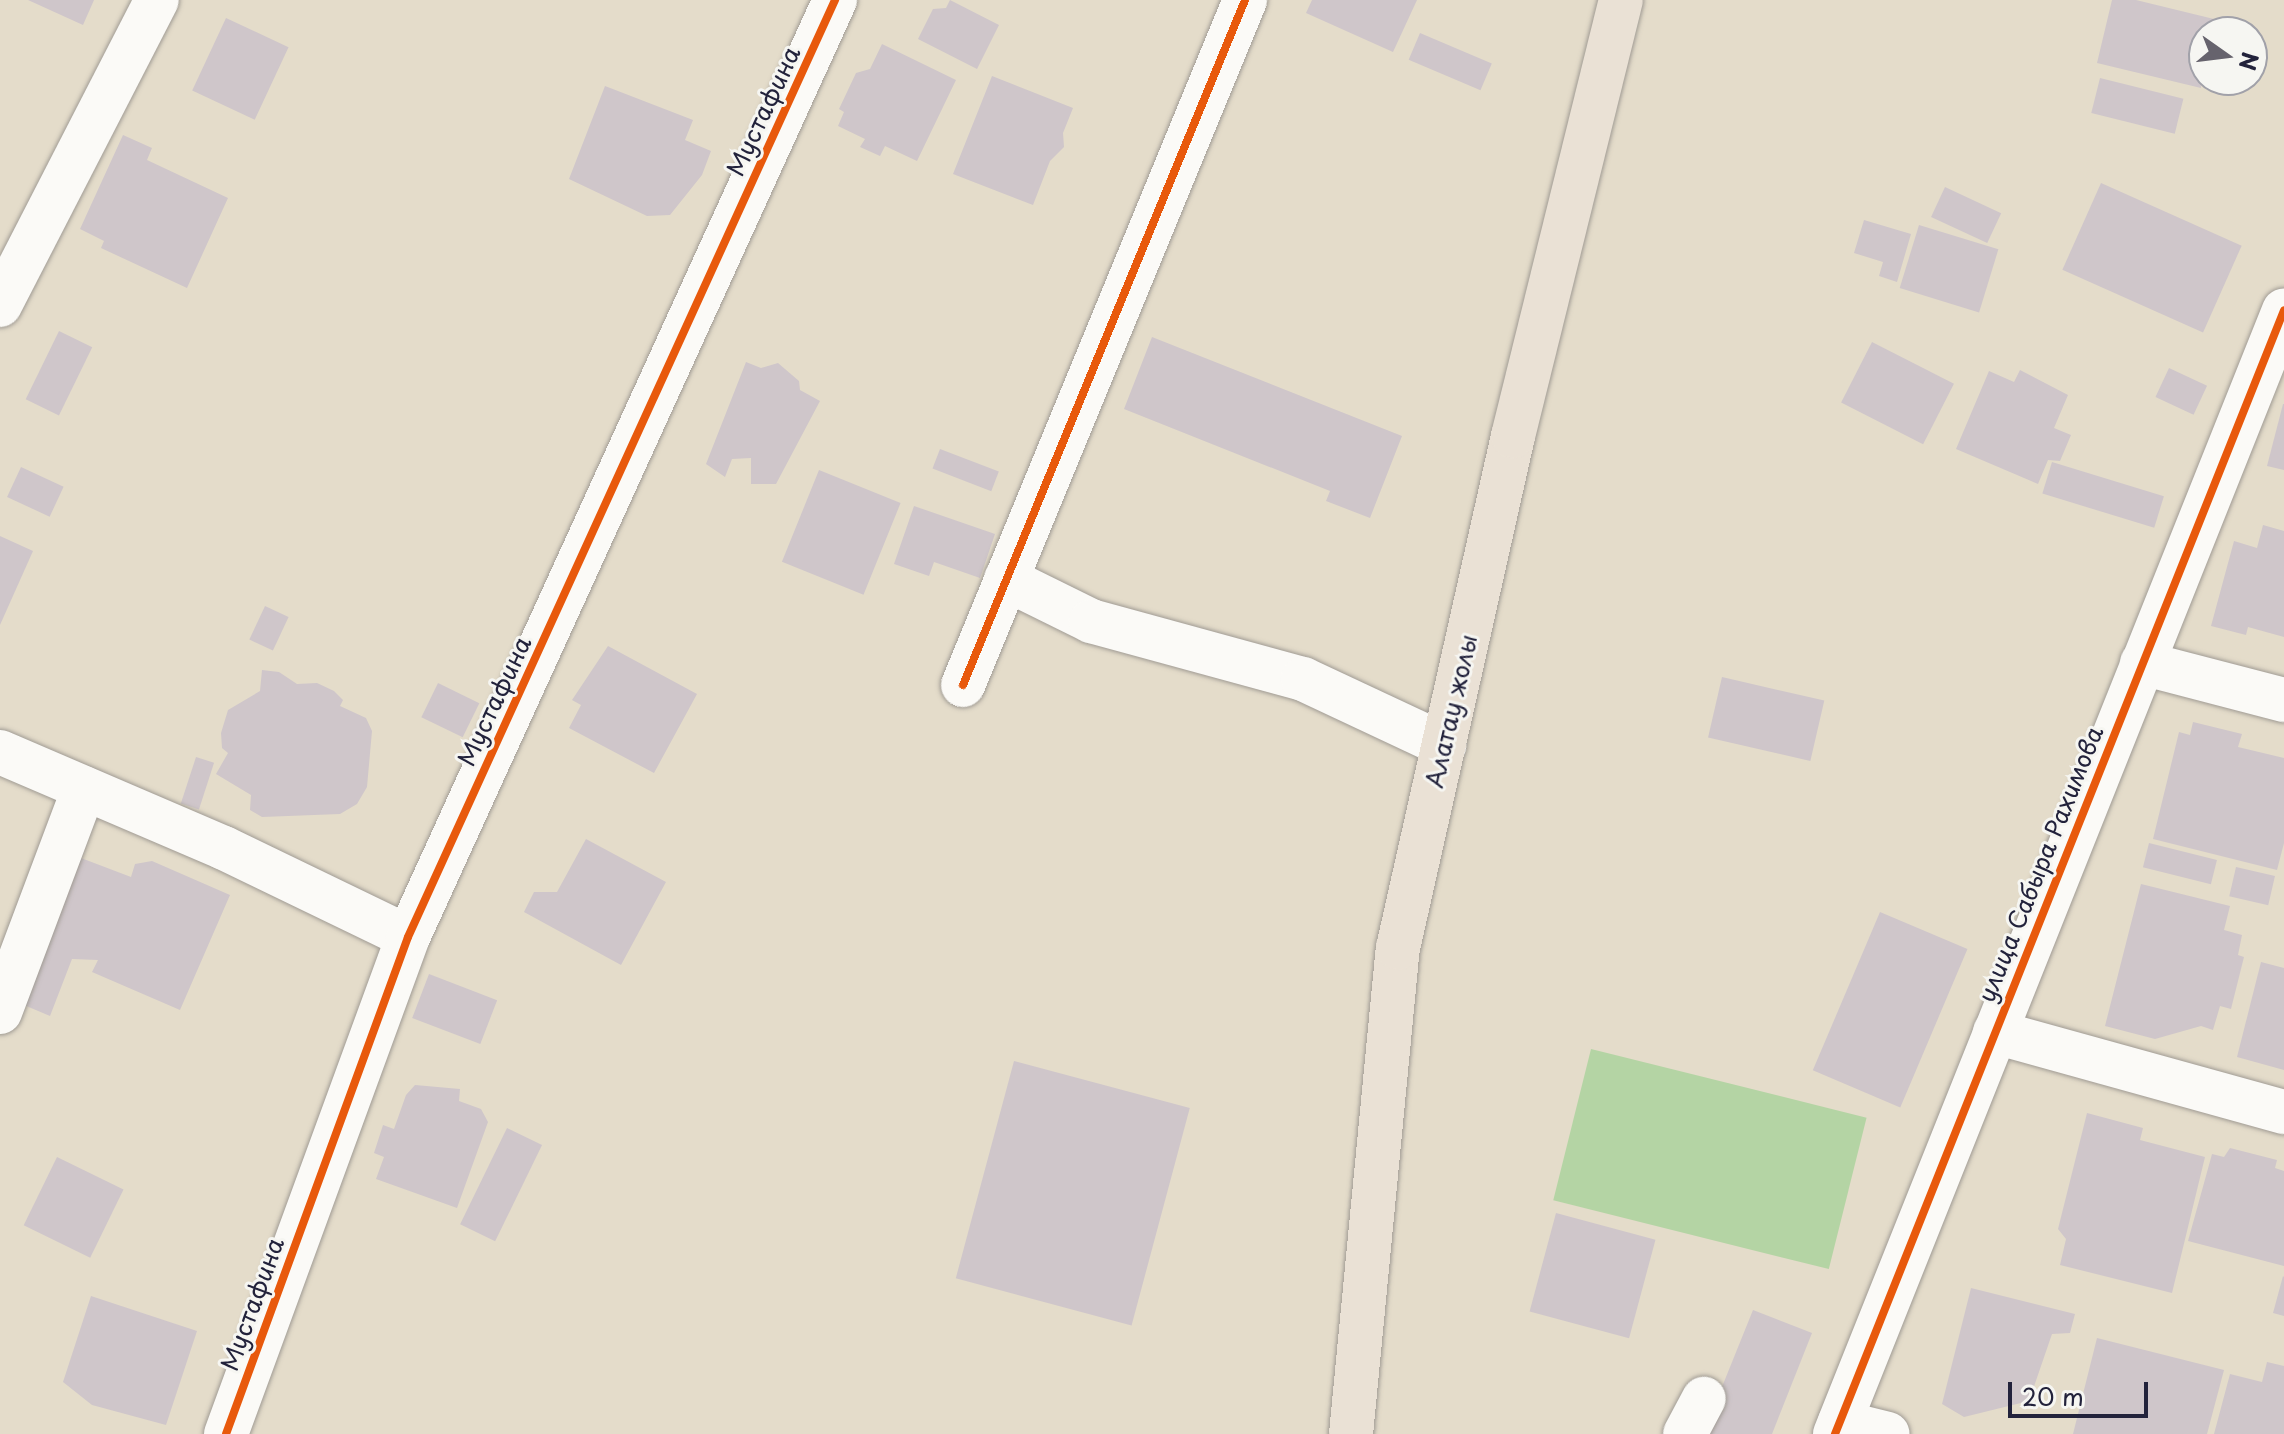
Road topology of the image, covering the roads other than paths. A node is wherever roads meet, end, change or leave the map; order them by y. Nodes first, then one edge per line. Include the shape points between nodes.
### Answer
1 (157, 0) edge
2 (835, 0) edge
3 (1245, 0) edge
4 (1621, 0) edge
5 (0, 305) edge
6 (2284, 310) edge
7 (1006, 579) junction
8 (2142, 663) junction
9 (963, 685) dead end
10 (2284, 700) edge
11 (1444, 745) junction
12 (0, 752) edge
13 (84, 788) junction
14 (408, 937) junction
15 (0, 1012) edge
16 (1995, 1032) junction
17 (2284, 1112) edge
18 (1838, 1428) edge
19 (226, 1434) edge
20 (1351, 1434) edge
21 (1888, 1434) edge

1 - 5 street
2 - 14 street, Мустафина
3 - 7 street
4 - 11 main road, Алатау жолы via 1513,436
6 - 8 street, улица Сабыра Рахимова
7 - 9 street
7 - 11 street via 1091,621 1303,679
8 - 10 street
8 - 16 street, улица Сабыра Рахимова
11 - 20 main road, Алатау жолы via 1398,948
12 - 13 street
13 - 14 street
13 - 15 street
14 - 19 street, Мустафина
16 - 17 street
16 - 18 street, улица Сабыра Рахимова
18 - 21 street

